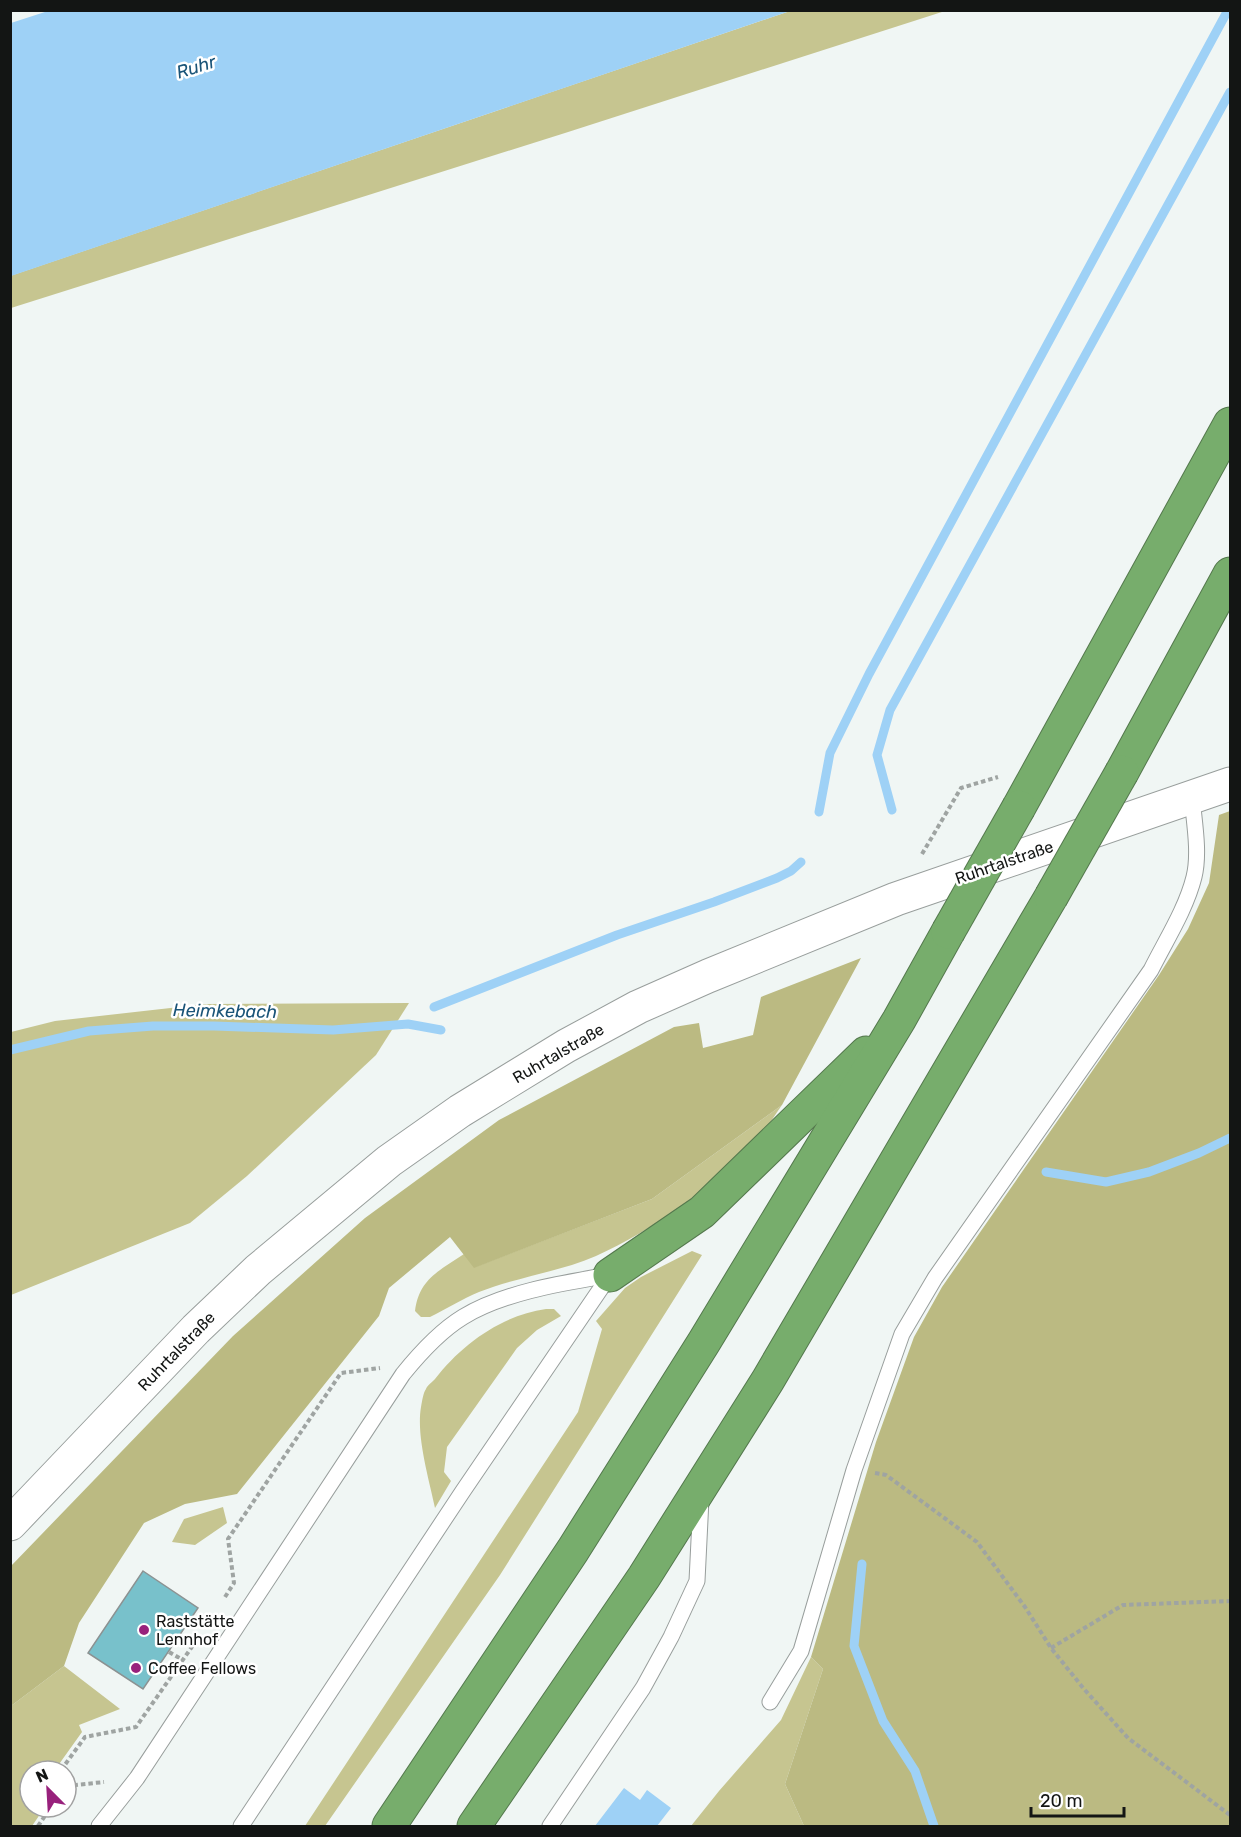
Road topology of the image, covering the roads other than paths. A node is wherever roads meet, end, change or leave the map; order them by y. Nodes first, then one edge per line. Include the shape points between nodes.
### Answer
1 (1230, 424) edge
2 (1230, 574) edge
3 (1230, 784) edge
4 (1192, 798) junction
5 (899, 1020) junction
6 (610, 1275) junction
7 (702, 1486) junction
8 (10, 1524) edge
9 (770, 1702) dead end
10 (99, 1827) edge
11 (241, 1827) edge
12 (389, 1827) edge
13 (474, 1827) edge
14 (550, 1827) edge

1 - 5 highway, bridge
2 - 7 highway, bridge via 1051,897
3 - 4 main road, Ruhrtalstraße
4 - 8 main road, Ruhrtalstraße via 896,899 780,945 638,1007 460,1111 389,1161 258,1270 196,1329
4 - 9 lane via 1194,876 1177,920 1151,970 935,1278 902,1334 854,1470 801,1651
5 - 6 highway via 702,1212
5 - 12 highway via 585,1531
6 - 10 lane via 503,1299 463,1317 426,1347 403,1374 137,1778
6 - 11 lane
7 - 13 highway
7 - 14 lane via 697,1581 643,1688

